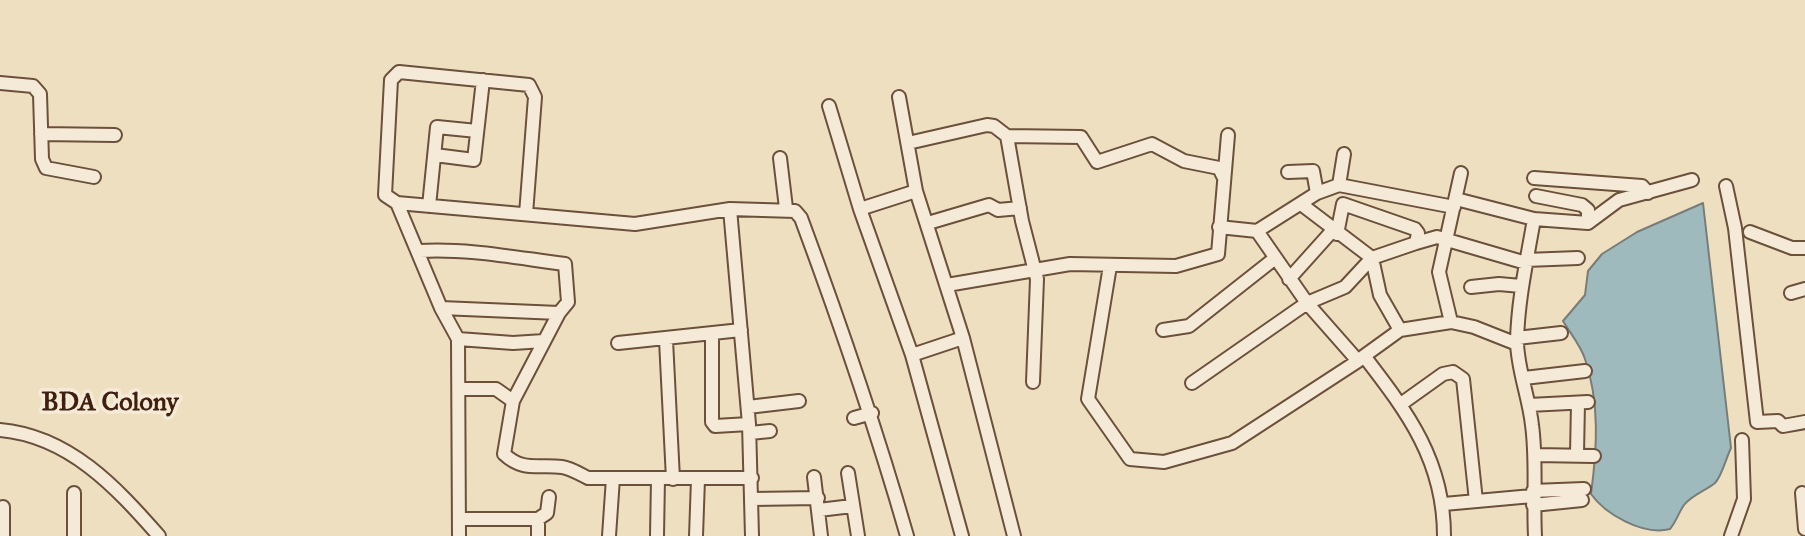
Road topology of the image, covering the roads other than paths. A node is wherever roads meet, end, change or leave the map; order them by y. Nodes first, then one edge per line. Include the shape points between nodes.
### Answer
1 (483, 80) junction
2 (0, 83) edge
3 (899, 97) dead end
4 (829, 106) dead end
5 (477, 131) junction
6 (41, 135) junction
7 (115, 135) dead end
8 (1228, 135) dead end
9 (1007, 136) junction
10 (908, 143) junction
11 (1344, 154) dead end
12 (435, 155) junction
13 (780, 158) dead end
14 (1288, 172) dead end
15 (1461, 173) dead end
16 (1223, 176) junction
17 (94, 177) dead end
18 (1534, 178) dead end
19 (1692, 180) dead end
20 (1339, 184) junction
21 (1726, 186) dead end
22 (916, 191) junction
23 (1317, 193) junction
24 (1648, 193) junction
25 (1536, 196) dead end
26 (397, 203) junction
27 (1455, 203) junction
28 (1301, 204) junction
29 (429, 206) junction
30 (786, 208) junction
31 (1020, 208) junction
32 (730, 209) junction
33 (860, 209) junction
34 (526, 214) junction
35 (1534, 219) junction
36 (928, 223) junction
37 (1588, 223) junction
38 (1219, 227) junction
39 (1257, 231) junction
40 (1335, 232) junction
41 (1750, 232) dead end
42 (1446, 239) junction
43 (1416, 243) junction
44 (1805, 248) edge
45 (419, 251) junction
46 (1372, 258) junction
47 (1578, 258) dead end
48 (1274, 259) junction
49 (1526, 262) junction
50 (1110, 267) junction
51 (1036, 269) junction
52 (1289, 279) junction
53 (947, 285) junction
54 (1521, 286) junction
55 (1471, 287) dead end
56 (1805, 289) edge
57 (1791, 293) dead end
58 (1307, 303) junction
59 (441, 308) junction
60 (559, 313) junction
61 (1451, 322) junction
62 (741, 330) junction
63 (1163, 330) dead end
64 (1400, 330) junction
65 (1562, 333) dead end
66 (712, 334) junction
67 (963, 338) junction
68 (458, 339) junction
69 (666, 340) junction
70 (544, 341) junction
71 (1517, 341) junction
72 (618, 343) dead end
73 (912, 355) junction
74 (1361, 358) junction
75 (1585, 371) dead end
76 (1524, 378) junction
77 (1033, 382) dead end
78 (1192, 383) dead end
79 (459, 388) junction
80 (513, 401) junction
81 (799, 401) dead end
82 (1401, 404) junction
83 (1529, 405) junction
84 (748, 407) junction
85 (872, 413) junction
86 (854, 418) dead end
87 (1805, 422) edge
88 (750, 428) junction
89 (0, 430) edge
90 (770, 431) dead end
91 (1742, 440) dead end
92 (1577, 454) junction
93 (1535, 455) junction
94 (1594, 456) dead end
95 (848, 473) dead end
96 (814, 477) dead end
97 (613, 478) junction
98 (658, 478) junction
99 (673, 478) junction
100 (752, 478) junction
101 (698, 479) junction
102 (74, 493) dead end
103 (1802, 493) dead end
104 (1583, 494) dead end
105 (549, 497) dead end
106 (1533, 497) junction
107 (752, 499) junction
108 (1476, 501) junction
109 (818, 504) junction
110 (1444, 504) junction
111 (852, 506) junction
112 (3, 507) dead end
113 (460, 519) junction
114 (538, 519) junction
115 (1805, 529) edge
116 (3, 536) edge
117 (74, 536) edge
118 (159, 536) edge
119 (459, 536) edge
120 (538, 536) edge
121 (609, 536) edge
122 (657, 536) edge
123 (696, 536) edge
124 (752, 536) edge
125 (821, 536) edge
126 (858, 536) edge
127 (907, 536) edge
128 (961, 536) edge
129 (1014, 536) edge
130 (1444, 536) edge
131 (1535, 536) edge
132 (1731, 536) edge

1 - 5 street
1 - 26 street via 399,72 391,80 385,195
1 - 34 street via 529,85 534,97
2 - 6 street via 33,86 40,94
3 - 10 street
4 - 33 street
5 - 12 street via 437,127
5 - 12 street via 474,160
6 - 7 street
6 - 17 street via 46,168
8 - 16 street
9 - 10 street via 986,125
9 - 16 street via 1081,137 1097,162 1152,144 1184,161 1219,168
9 - 31 street
10 - 22 street
11 - 20 street
12 - 29 street
13 - 30 street
14 - 23 street via 1312,171
15 - 27 street
16 - 38 street
18 - 24 street via 1638,185
19 - 24 street
20 - 23 street
20 - 27 street
21 - 87 street via 1757,422 1778,421 1783,426
22 - 33 street
22 - 36 street
23 - 28 street
24 - 37 street via 1619,200
25 - 37 street via 1582,205 1588,210
26 - 29 street
26 - 45 street
27 - 35 street
27 - 42 street
28 - 39 street
28 - 40 street
29 - 34 street
30 - 32 street
30 - 85 street via 801,218
31 - 36 street via 989,205
31 - 51 street
32 - 34 street via 635,224
32 - 62 street
33 - 73 street
35 - 37 street
35 - 49 street
36 - 53 street
38 - 39 street
38 - 50 street via 1218,254 1176,266
39 - 48 street
40 - 43 street via 1343,204 1415,229
40 - 46 street
40 - 52 street
41 - 44 street via 1792,248
42 - 43 street
42 - 49 street
42 - 61 street via 1439,272
43 - 46 street
45 - 59 street
45 - 60 street via 445,249 565,264 568,302
46 - 58 street via 1345,287
46 - 64 street via 1380,295
47 - 49 street
48 - 52 street
48 - 63 street via 1189,326
49 - 54 street
50 - 51 street via 1070,264
50 - 74 street via 1088,399 1130,459 1164,462 1232,443
51 - 53 street
51 - 77 street
52 - 58 street
53 - 67 street
54 - 55 street
54 - 71 street
56 - 57 street
58 - 74 street
58 - 78 street
59 - 60 street
59 - 68 street
60 - 70 street
61 - 64 street
61 - 71 street
62 - 66 street
62 - 84 street
64 - 74 street
65 - 71 street
66 - 69 street
66 - 88 street via 712,422
67 - 73 street
67 - 129 street
68 - 70 street
68 - 79 street
69 - 72 street
69 - 99 street
70 - 80 street
71 - 76 street
73 - 128 street
74 - 82 street
75 - 76 street
76 - 83 street
79 - 80 street via 496,389
79 - 113 street
80 - 97 street via 504,454 512,462 523,467 564,467 588,478
81 - 84 street
82 - 108 street via 1443,374 1453,372 1463,379
82 - 110 street via 1430,454
83 - 92 street via 1583,402
83 - 93 street
84 - 88 street
85 - 86 street
85 - 127 street
88 - 90 street
88 - 100 street
89 - 118 street via 51,441 66,450 116,490
91 - 132 street via 1744,499
92 - 93 street
92 - 94 street
93 - 106 street
95 - 111 street
96 - 109 street
97 - 98 street
97 - 121 street
98 - 99 street
98 - 122 street
99 - 101 street
100 - 101 street
100 - 107 street
101 - 123 street
102 - 117 street
103 - 115 street
104 - 106 street
105 - 114 street via 547,513
106 - 108 street
106 - 131 street
107 - 109 street
107 - 124 street
108 - 110 street
109 - 111 street
109 - 125 street
110 - 130 street
111 - 126 street
112 - 116 street
113 - 114 street
113 - 119 street
114 - 120 street

